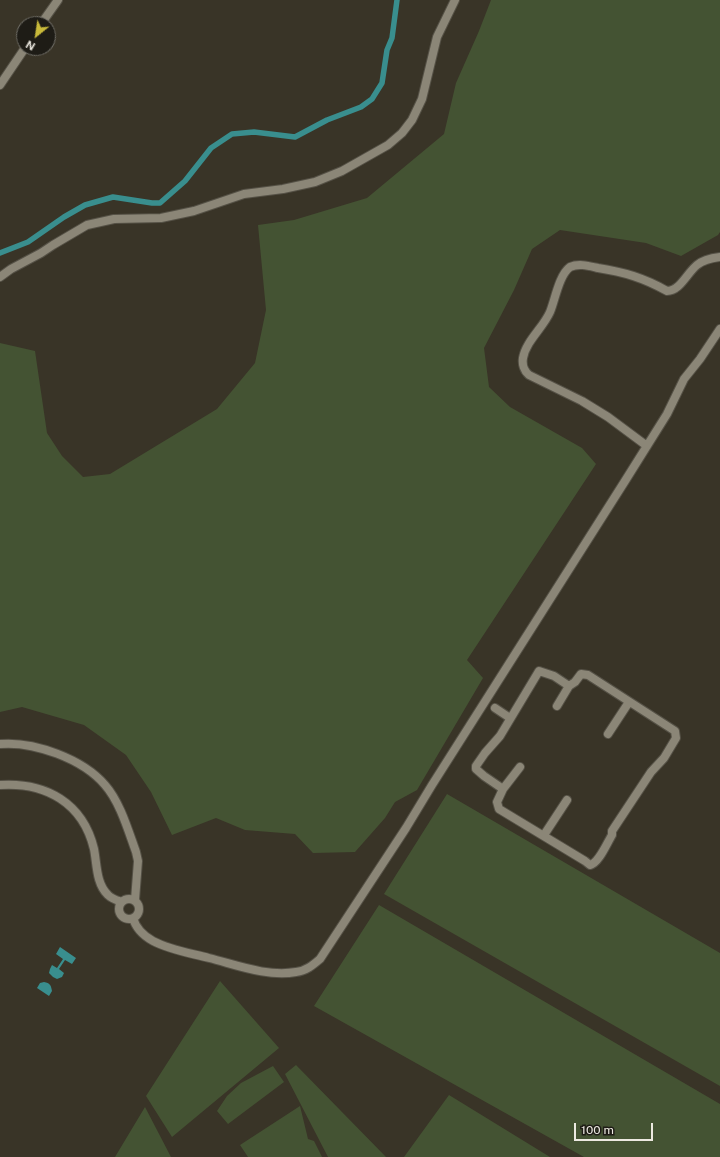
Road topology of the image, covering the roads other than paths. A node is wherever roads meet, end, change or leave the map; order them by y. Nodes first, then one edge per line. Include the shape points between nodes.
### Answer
1 (58, 0) edge
2 (455, 0) edge
3 (47, 16) edge
4 (20, 56) edge
5 (0, 86) edge
6 (720, 257) edge
7 (0, 277) edge
8 (720, 329) edge
9 (647, 446) junction
10 (569, 686) junction
11 (629, 702) junction
12 (557, 706) dead end
13 (495, 708) dead end
14 (510, 718) junction
15 (608, 734) dead end
16 (0, 744) edge
17 (520, 767) dead end
18 (0, 784) edge
19 (504, 789) junction
20 (567, 800) dead end
21 (544, 835) junction
22 (135, 900) junction
23 (122, 902) junction
24 (133, 918) junction

1 - 3 street
2 - 7 street via 437,37 422,99 412,120 388,145 342,171 315,182 244,194 194,211 168,216 114,219 88,225
4 - 5 street
6 - 9 street via 696,266 672,291 623,272 582,265 570,267 564,274 547,319 525,353 524,367 529,375 587,404
8 - 9 street via 684,379 667,414
9 - 24 street via 406,828 320,959 297,972 262,972 180,951 153,941 135,926
10 - 11 street via 581,674
10 - 12 street
10 - 14 street via 554,676 539,671
11 - 15 street
11 - 21 street via 675,731 676,738 664,758 651,772 595,863 590,865
13 - 14 street
14 - 19 street via 500,736 476,766 478,771
16 - 22 street via 10,743 53,751 80,765 105,784 114,797 136,852 138,861
17 - 19 street
18 - 23 street via 44,790 72,808 90,836 104,891 113,899
19 - 21 street via 497,802 499,808
20 - 21 street
22 - 23 street via 127,899
22 - 24 street via 139,905 139,912
23 - 24 street via 119,908 121,915 126,919

